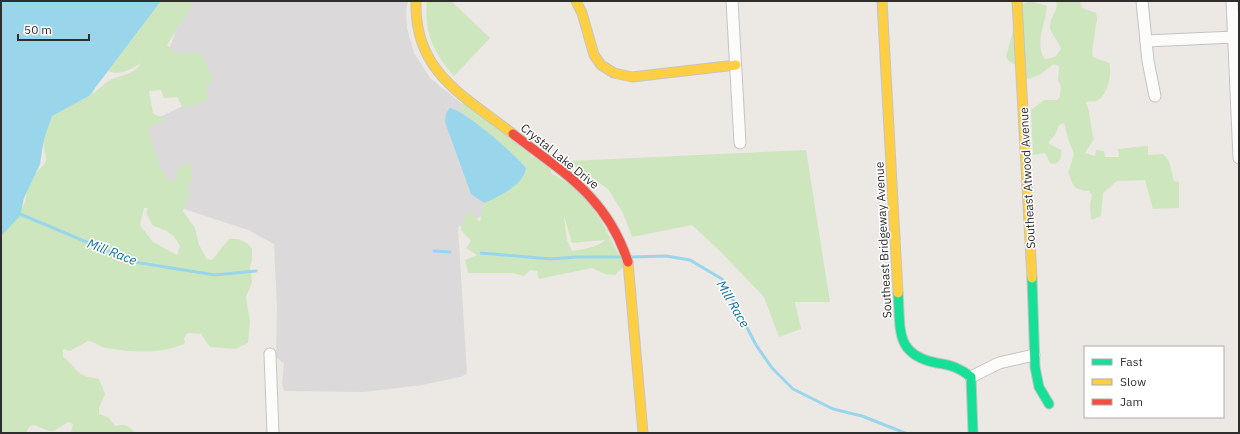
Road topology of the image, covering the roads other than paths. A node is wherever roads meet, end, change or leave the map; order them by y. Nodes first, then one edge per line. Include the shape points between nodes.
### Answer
1 (416, 1) edge
2 (576, 1) edge
3 (584, 1) edge
4 (732, 1) edge
5 (882, 1) edge
6 (1017, 1) edge
7 (1142, 1) edge
8 (1232, 1) edge
9 (582, 13) junction
10 (1234, 37) junction
11 (1146, 42) junction
12 (736, 65) junction
13 (1155, 96) dead end
14 (740, 143) dead end
15 (1239, 158) edge
16 (270, 354) dead end
17 (1034, 355) junction
18 (971, 377) junction
19 (1048, 404) dead end
20 (273, 433) edge
21 (643, 433) edge
22 (973, 433) edge

1 - 21 street, Crystal Lake Drive via 417,28 421,44 438,73 452,87 588,193 614,226 629,266
2 - 9 street
3 - 9 street
4 - 12 street
5 - 18 street, Southeast Bridgeway Avenue via 902,337 914,356 955,366
6 - 17 street, Southeast Atwood Avenue via 1035,326
7 - 11 street
8 - 10 street
9 - 12 street via 594,55 607,69 622,75
10 - 11 street
10 - 15 street
11 - 13 street
12 - 14 street
16 - 20 street
17 - 18 street via 999,363
17 - 19 street, Southeast Atwood Avenue via 1042,395
18 - 22 street

